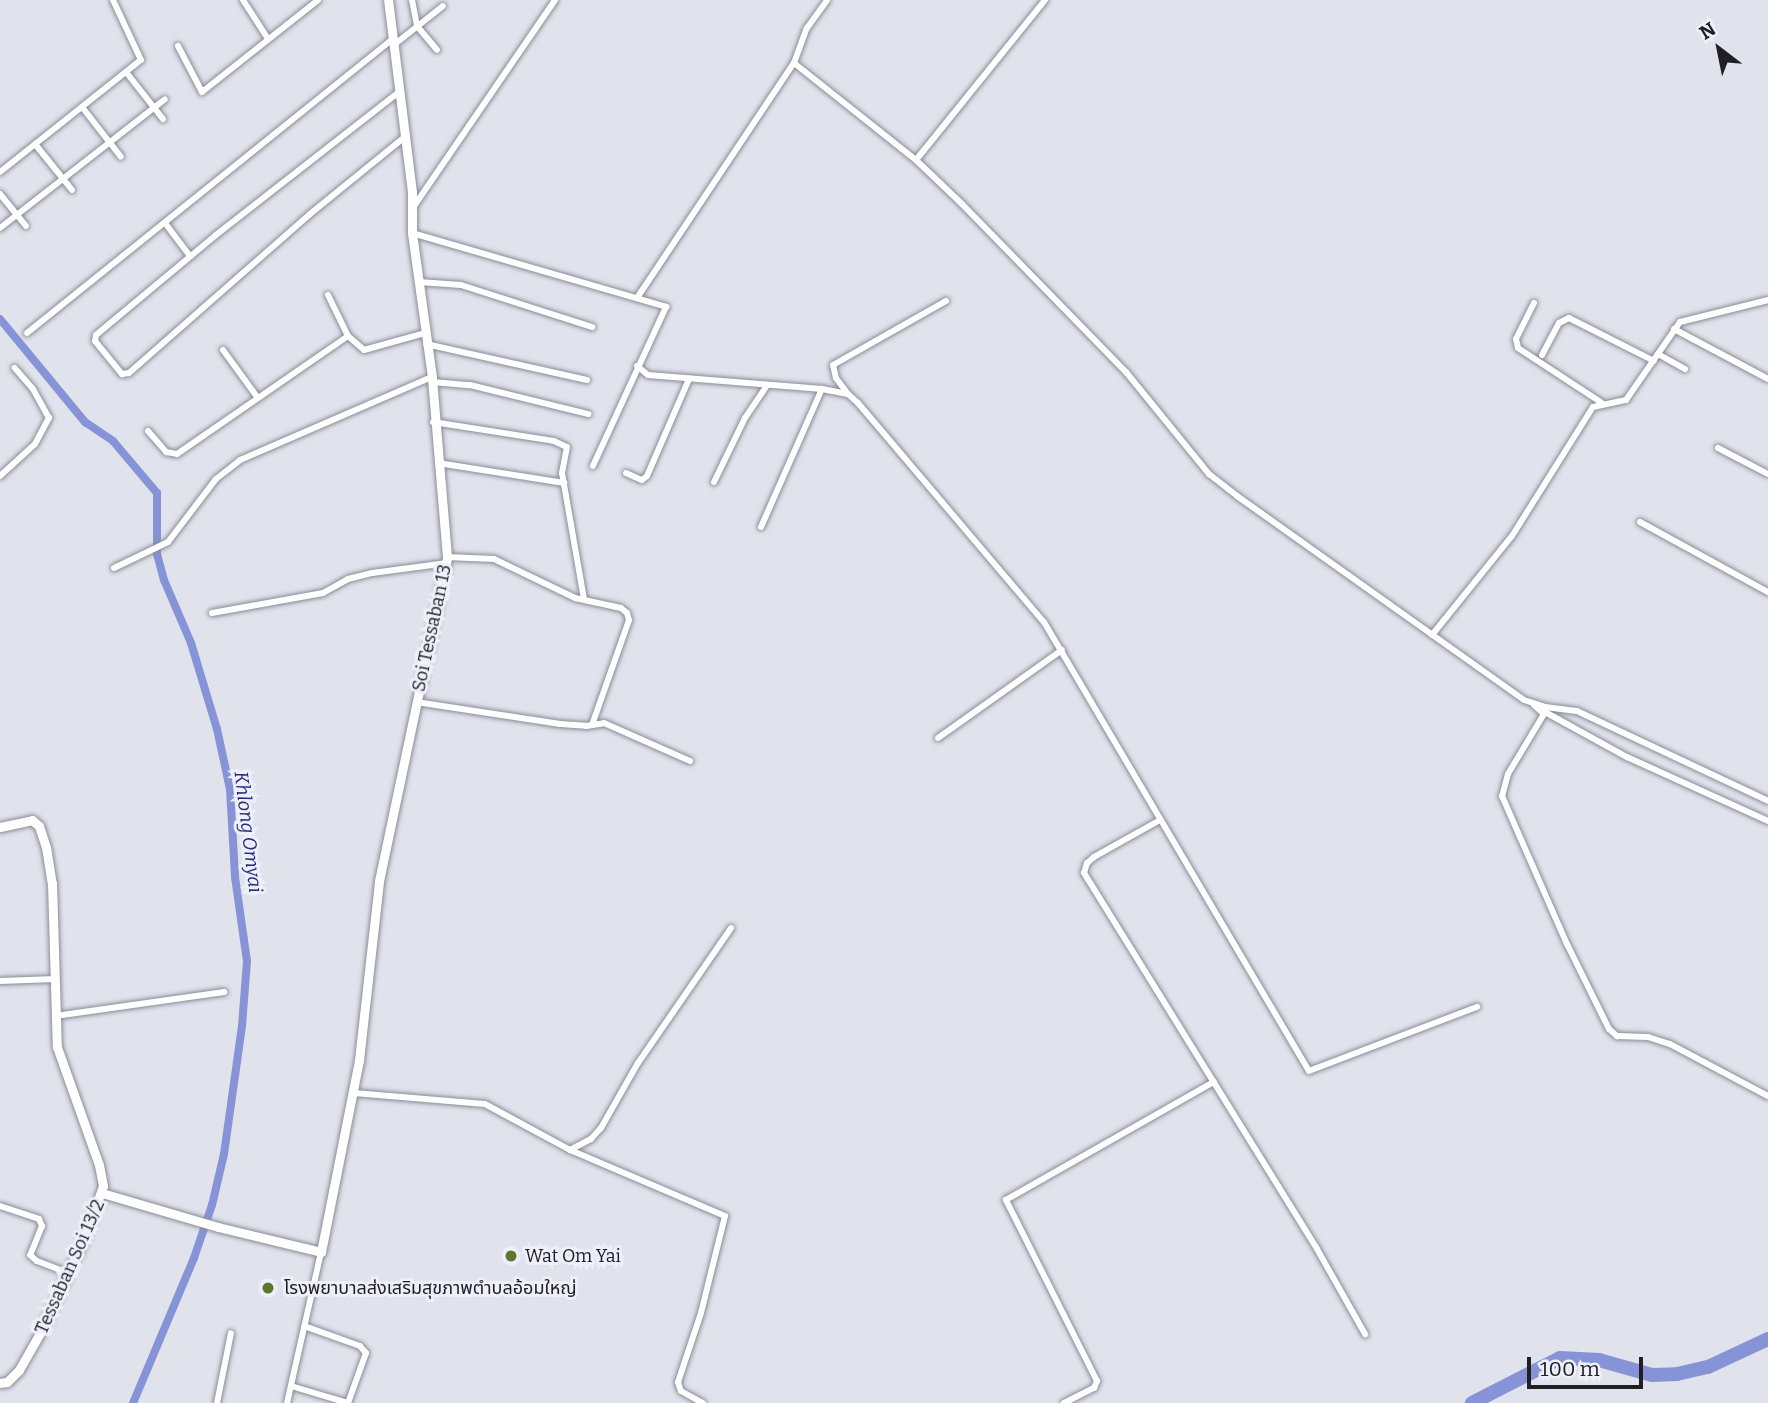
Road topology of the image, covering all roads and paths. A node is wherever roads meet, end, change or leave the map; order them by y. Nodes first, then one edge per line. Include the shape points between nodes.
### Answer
1 (113, 0) edge
2 (243, 0) edge
3 (318, 0) edge
4 (388, 0) edge
5 (412, 0) edge
6 (555, 0) edge
7 (827, 0) edge
8 (1045, 0) edge
9 (443, 6) dead end
10 (417, 26) junction
11 (268, 39) junction
12 (395, 41) junction
13 (178, 46) dead end
14 (437, 50) dead end
15 (793, 63) junction
16 (126, 72) junction
17 (399, 92) junction
18 (165, 99) dead end
19 (82, 107) junction
20 (154, 108) junction
21 (163, 119) dead end
22 (406, 136) junction
23 (110, 142) junction
24 (36, 144) junction
25 (121, 157) dead end
26 (916, 160) junction
27 (0, 172) edge
28 (63, 179) junction
29 (72, 190) dead end
30 (0, 194) edge
31 (412, 209) junction
32 (17, 215) junction
33 (165, 223) junction
34 (26, 226) dead end
35 (0, 228) edge
36 (412, 233) junction
37 (190, 256) junction
38 (419, 282) junction
39 (328, 295) dead end
40 (637, 298) junction
41 (1768, 300) edge
42 (946, 301) dead end
43 (1534, 303) dead end
44 (592, 327) dead end
45 (1674, 328) junction
46 (425, 333) junction
47 (27, 334) dead end
48 (348, 336) junction
49 (426, 344) junction
50 (223, 350) dead end
51 (1658, 354) junction
52 (1542, 355) dead end
53 (1654, 361) junction
54 (637, 366) junction
55 (15, 368) dead end
56 (1685, 369) dead end
57 (432, 379) junction
58 (689, 379) junction
59 (1768, 379) edge
60 (587, 380) dead end
61 (767, 385) junction
62 (822, 389) junction
63 (848, 394) junction
64 (258, 398) junction
65 (1602, 403) junction
66 (588, 414) dead end
67 (433, 422) junction
68 (148, 430) dead end
69 (1718, 449) dead end
70 (438, 463) junction
71 (593, 466) dead end
72 (626, 473) dead end
73 (1768, 474) edge
74 (0, 476) edge
75 (714, 482) dead end
76 (564, 483) junction
77 (1640, 522) dead end
78 (761, 527) dead end
79 (447, 560) junction
80 (114, 568) dead end
81 (1768, 592) edge
82 (584, 599) junction
83 (212, 613) dead end
84 (1432, 635) junction
85 (1062, 650) junction
86 (416, 702) junction
87 (1546, 710) junction
88 (592, 725) junction
89 (938, 738) dead end
90 (690, 761) dead end
91 (1768, 801) edge
92 (1160, 820) junction
93 (1768, 821) edge
94 (0, 827) edge
95 (731, 928) dead end
96 (55, 972) junction
97 (0, 981) edge
98 (224, 992) dead end
99 (1477, 1007) dead end
100 (55, 1016) junction
101 (1214, 1082) junction
102 (354, 1093) junction
103 (1768, 1096) edge
104 (570, 1150) junction
105 (102, 1193) junction
106 (0, 1206) edge
107 (321, 1252) junction
108 (69, 1273) junction
109 (304, 1326) junction
110 (231, 1334) dead end
111 (1365, 1334) dead end
112 (0, 1382) edge
113 (291, 1386) junction
114 (217, 1403) edge
115 (287, 1403) edge
116 (703, 1403) edge
117 (1063, 1403) edge

1 - 16 street via 141,60
2 - 11 street
3 - 11 street
4 - 12 street, Soi Tessaban 13
5 - 10 street
6 - 31 street
7 - 15 street via 807,28
8 - 26 street
9 - 10 street
10 - 12 street
10 - 14 street
11 - 13 street via 202,92
12 - 17 street, Soi Tessaban 13
12 - 33 street
15 - 26 street
15 - 40 street
16 - 19 street
16 - 20 street
17 - 22 street, Soi Tessaban 13
17 - 37 street
18 - 20 street
19 - 23 street
19 - 24 street
20 - 21 street
20 - 23 street
22 - 31 street, Soi Tessaban 13
22 - 37 street via 129,373 122,374 95,337
23 - 25 street
23 - 28 street
24 - 27 street
24 - 28 street
26 - 84 street via 1126,372 1209,474
28 - 29 street
28 - 32 street
30 - 32 street
31 - 36 street, Soi Tessaban 13
32 - 34 street
32 - 35 street
33 - 37 street
33 - 47 street
36 - 38 street, Soi Tessaban 13
36 - 40 street
38 - 44 street via 461,285
38 - 46 street, Soi Tessaban 13
39 - 48 street
40 - 54 street via 666,307
41 - 45 street via 1692,317
42 - 63 street via 833,365
43 - 65 street via 1516,339 1518,348
45 - 51 street
45 - 59 street
46 - 48 street via 371,351
46 - 49 street, Soi Tessaban 13
48 - 64 street
49 - 57 street, Soi Tessaban 13
49 - 60 street
50 - 64 street
51 - 53 street
51 - 56 street
52 - 53 street via 1559,323 1569,318
53 - 65 street via 1626,400
54 - 58 street via 648,375
54 - 71 street
55 - 74 street via 49,418 35,444
57 - 66 street
57 - 67 street, Soi Tessaban 13
57 - 80 street via 240,460 216,479 175,535 159,548
58 - 61 street
58 - 72 street via 647,476 642,480
61 - 62 street
61 - 75 street
62 - 63 street
62 - 78 street
63 - 85 street via 1044,622
64 - 68 street via 177,454 166,452
65 - 84 street via 1586,414 1512,536
67 - 70 street, Soi Tessaban 13
67 - 76 street via 565,445
69 - 73 street
70 - 76 street
70 - 79 street, Soi Tessaban 13
76 - 82 street
77 - 81 street
79 - 82 street via 485,556
79 - 83 street via 348,579 323,593
79 - 86 street, Soi Tessaban 13
82 - 88 street via 621,608 629,620
84 - 87 street
85 - 89 street
85 - 92 street
86 - 88 street
86 - 102 street, Soi Tessaban 13 via 379,881
87 - 91 street via 1577,711
87 - 93 street via 1627,757
87 - 103 street via 1508,774 1503,796 1609,1029 1617,1036 1648,1037 1670,1044
88 - 90 street via 611,726
92 - 99 street via 1309,1071
92 - 101 street via 1094,857 1084,873
94 - 96 street via 26,820 39,826 52,883
95 - 104 street via 638,1063 601,1128
96 - 97 street
96 - 100 street
98 - 100 street
100 - 105 street via 60,1060 99,1165
101 - 111 street
101 - 117 street via 1006,1199 1097,1381 1094,1388
102 - 104 street via 485,1104
102 - 107 street, Soi Tessaban 13
104 - 116 street via 725,1216 678,1382 681,1391
105 - 107 street, Tessaban Soi 13/2
105 - 108 street, Tessaban Soi 13/2
106 - 108 street via 39,1219 42,1226 30,1255
107 - 109 street
108 - 112 street, Tessaban Soi 13/2 via 19,1370
109 - 113 street
109 - 113 street via 360,1346 366,1353 348,1403
110 - 114 street
113 - 115 street

